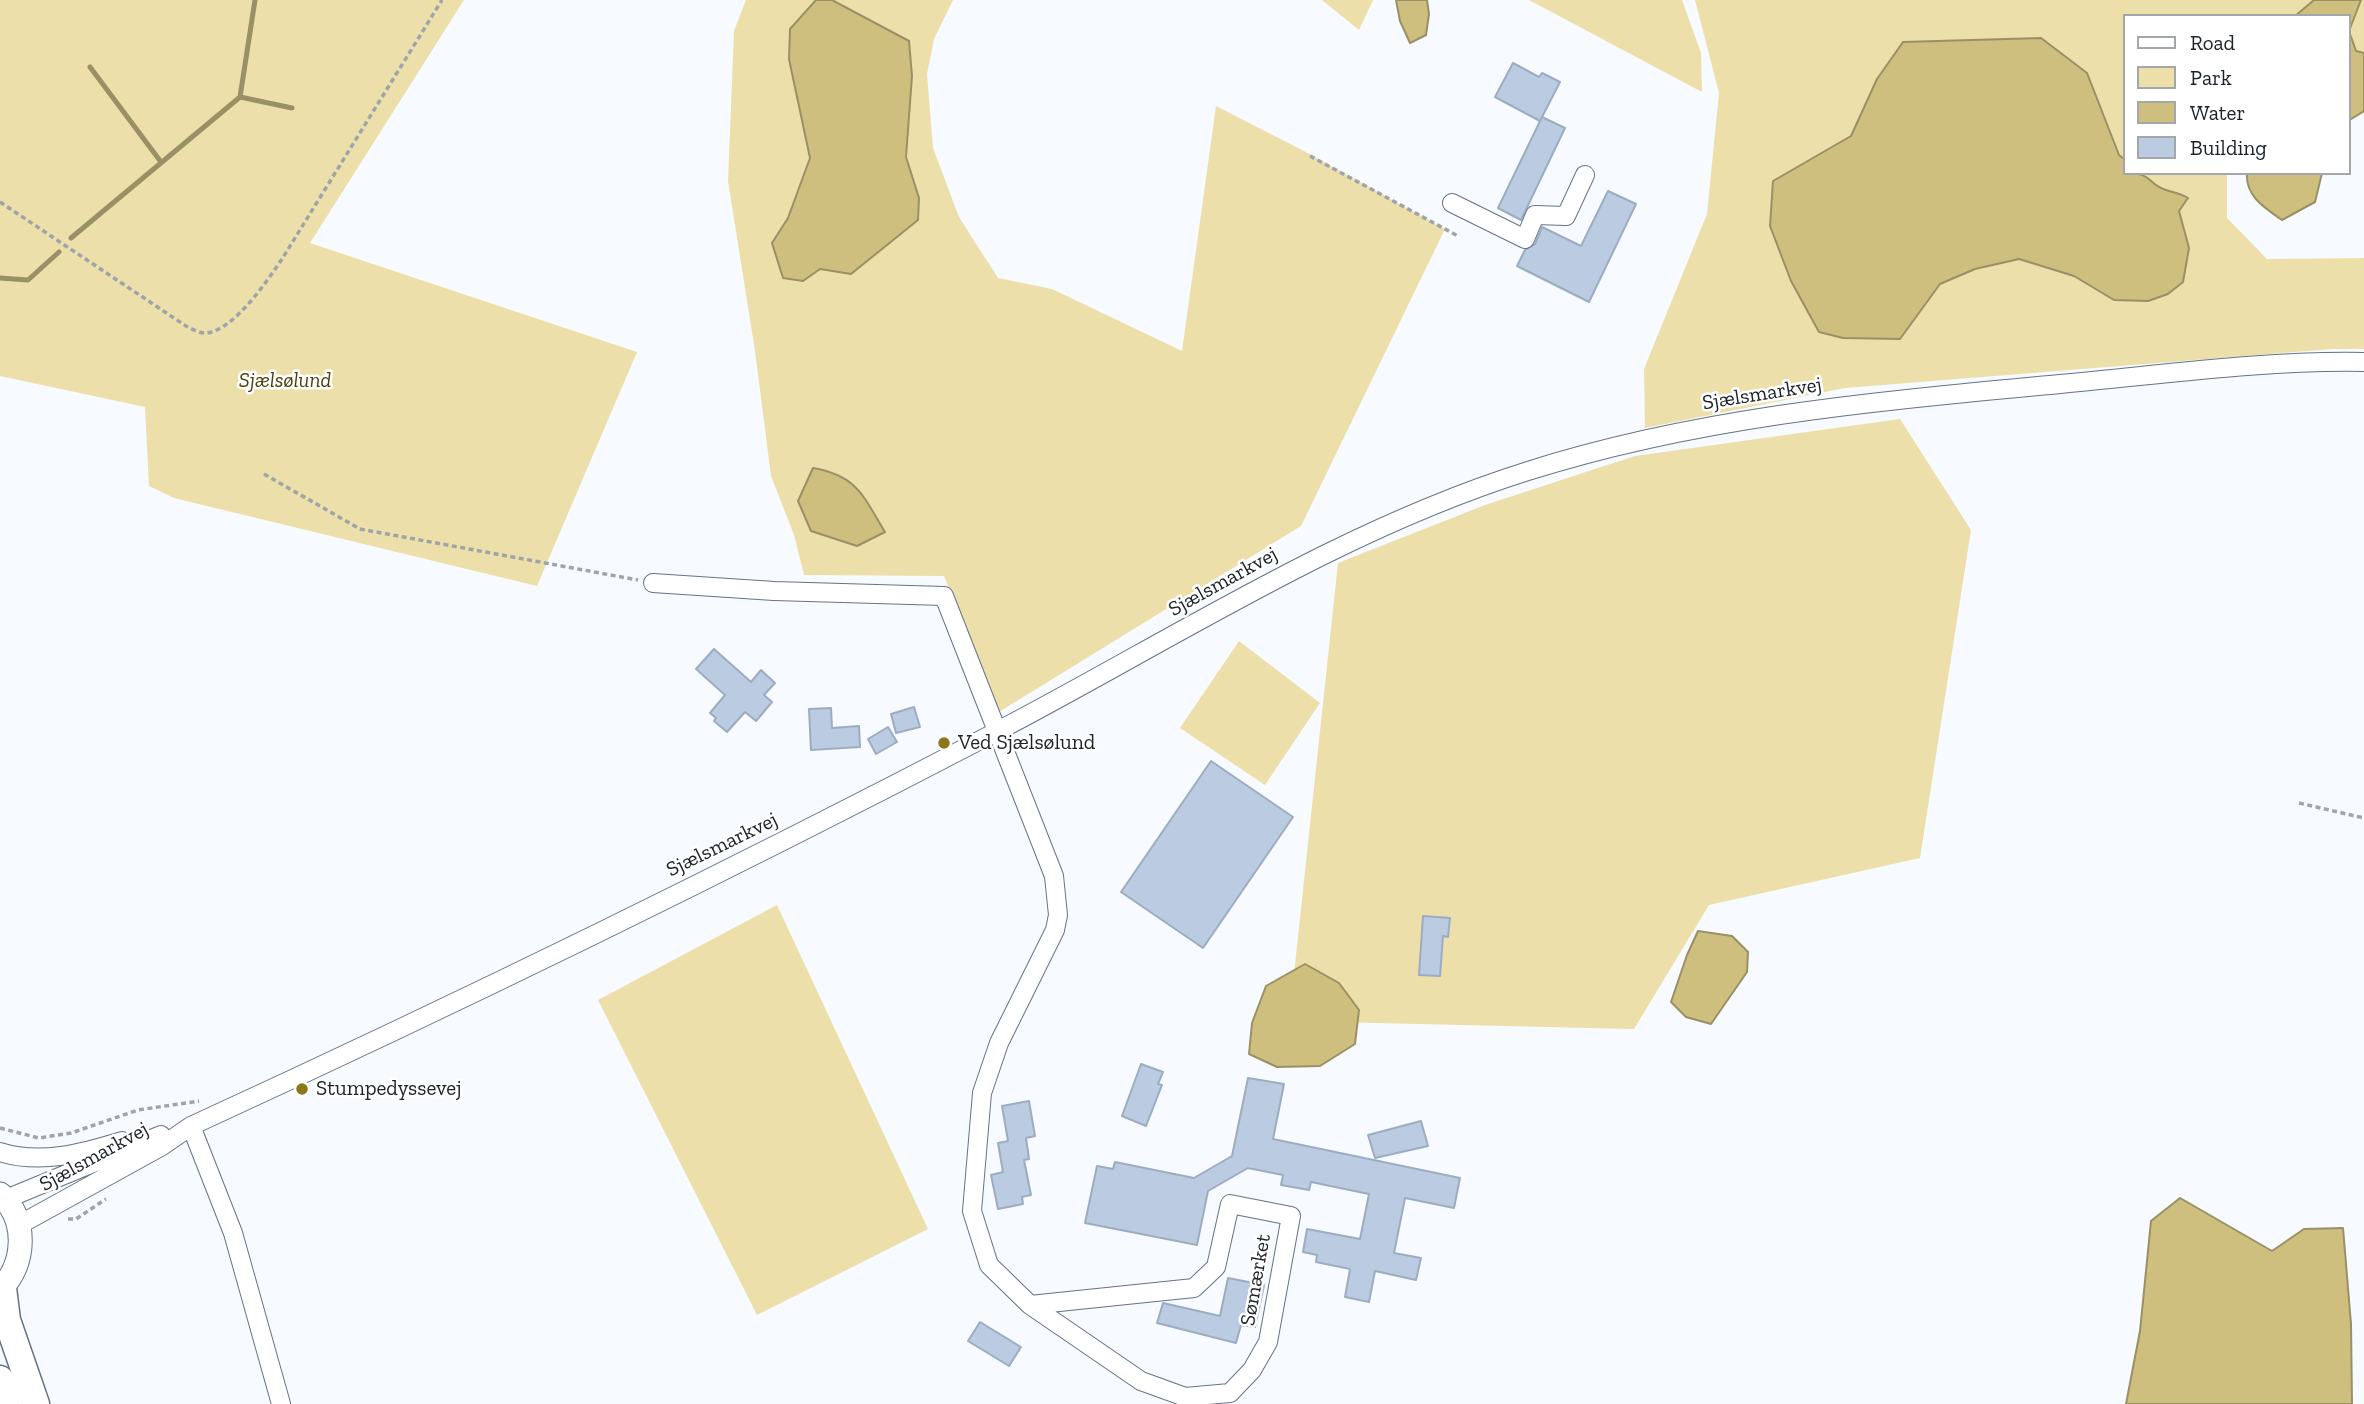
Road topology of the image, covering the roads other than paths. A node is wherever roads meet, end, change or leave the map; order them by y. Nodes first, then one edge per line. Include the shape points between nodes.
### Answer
1 (1585, 175) dead end
2 (1452, 203) dead end
3 (2364, 362) edge
4 (653, 583) road end
5 (997, 731) junction
6 (191, 1126) junction
7 (170, 1131) junction
8 (0, 1152) edge
9 (3, 1196) edge
10 (19, 1225) junction
11 (1, 1289) edge
12 (1030, 1305) junction
13 (0, 1379) edge
14 (9, 1404) edge
15 (36, 1404) edge
16 (281, 1404) edge

1 - 2 street via 1566,216 1535,215 1525,239
3 - 5 street, Sjælsmarkvej via 2237,368 1823,407 1629,443 1525,472 1381,527 1310,560
4 - 5 street via 944,596
5 - 6 street, Sjælsmarkvej via 764,851
5 - 12 street, Sømærket via 1054,876 1058,915 999,1043 982,1094 972,1211 989,1265
6 - 7 street, Sjælsmarkvej
6 - 10 street, Sjælsmarkvej
6 - 16 street via 233,1233
7 - 8 street, Sjælsmarkvej via 136,1136 85,1153 38,1158
7 - 9 street, Sjælsmarkvej
9 - 10 main road
10 - 11 main road via 20,1253
11 - 15 highway
12 - 12 street, Sømærket via 1141,1381 1185,1397 1230,1393 1252,1370 1268,1342 1291,1216 1230,1204 1216,1267 1194,1288
13 - 14 highway

